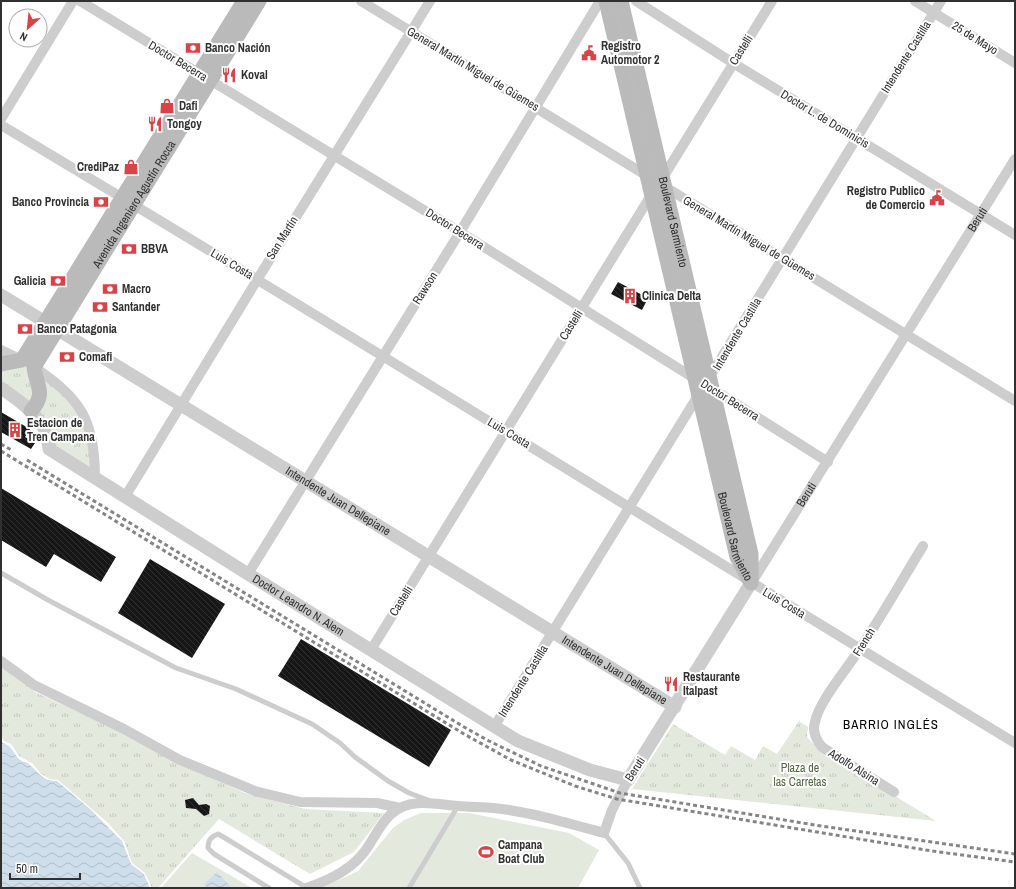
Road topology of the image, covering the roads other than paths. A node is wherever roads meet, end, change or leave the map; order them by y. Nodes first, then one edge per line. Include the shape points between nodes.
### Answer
1 (73, 1) edge
2 (80, 1) edge
3 (244, 1) edge
4 (259, 1) edge
5 (361, 1) edge
6 (430, 1) edge
7 (600, 1) edge
8 (606, 1) edge
9 (621, 1) edge
10 (636, 1) edge
11 (772, 1) edge
12 (915, 1) edge
13 (941, 1) edge
14 (934, 13) junction
15 (411, 31) junction
16 (733, 63) junction
17 (1015, 63) edge
18 (205, 77) junction
19 (536, 108) junction
20 (1, 119) edge
21 (1, 125) edge
22 (856, 138) junction
23 (334, 155) junction
24 (1015, 159) edge
25 (657, 183) junction
26 (128, 201) junction
27 (981, 214) junction
28 (460, 232) junction
29 (1015, 235) edge
30 (783, 259) junction
31 (257, 280) junction
32 (1, 295) edge
33 (582, 308) junction
34 (51, 326) junction
35 (907, 335) junction
36 (1, 350) edge
37 (382, 356) junction
38 (28, 363) junction
39 (1, 364) edge
40 (704, 386) junction
41 (1, 388) edge
42 (1015, 400) edge
43 (181, 405) junction
44 (31, 411) junction
45 (506, 431) junction
46 (828, 462) junction
47 (95, 478) junction
48 (305, 481) junction
49 (125, 497) junction
50 (631, 507) junction
51 (923, 546) dead end
52 (429, 556) junction
53 (1, 573) edge
54 (248, 574) junction
55 (751, 583) junction
56 (553, 632) junction
57 (860, 649) junction
58 (371, 650) junction
59 (1, 661) edge
60 (675, 707) junction
61 (494, 727) junction
62 (816, 740) joint
63 (1015, 743) edge
64 (628, 780) junction
65 (894, 792) dead end
66 (435, 802) junction
67 (458, 806) junction
68 (400, 808) junction
69 (604, 833) junction
70 (638, 882) junction
71 (269, 888) edge
72 (307, 888) edge
73 (409, 888) edge
74 (640, 888) edge
75 (644, 888) edge

1 - 20 street
2 - 18 street, Doctor Becerra
3 - 18 main road, Avenida Ingeniero Agustín Rocca
4 - 18 main road, Avenida Ingeniero Agustín Rocca
5 - 15 street, General Martín Miguel de Güemes
6 - 15 street, San Martín
7 - 19 street, Rawson
8 - 25 main road, Boulevard Sarmiento
9 - 25 main road, Boulevard Sarmiento
10 - 16 street, Doctor L. de Dominicis
11 - 16 street, Castelli
12 - 14 street, 25 de Mayo
13 - 14 street, Intendente Castilla
14 - 17 street, 25 de Mayo
14 - 22 street, Intendente Castilla
15 - 19 street, General Martín Miguel de Güemes
15 - 23 street, San Martín
16 - 22 street, Doctor L. de Dominicis
16 - 25 street, Castelli
18 - 23 street, Doctor Becerra
18 - 26 main road, Avenida Ingeniero Agustín Rocca
19 - 25 street, General Martín Miguel de Güemes
19 - 28 street, Rawson
21 - 26 street, Luis Costa
22 - 27 street, Doctor L. de Dominicis
22 - 30 street, Intendente Castilla
23 - 28 street, Doctor Becerra
23 - 31 street, San Martín
24 - 27 street, Beruti
25 - 30 street, General Martín Miguel de Güemes
25 - 33 street, Castelli
25 - 40 main road, Boulevard Sarmiento
26 - 31 street, Luis Costa
26 - 34 main road, Avenida Ingeniero Agustín Rocca
27 - 29 street, Doctor L. de Dominicis
27 - 35 street, Beruti
28 - 33 street, Doctor Becerra
28 - 37 street, Rawson
30 - 35 street, General Martín Miguel de Güemes
30 - 40 street, Intendente Castilla
31 - 37 street, Luis Costa
31 - 43 street, San Martín
32 - 34 street, Intendente Juan Dellepiane
33 - 40 street, Doctor Becerra
33 - 45 street, Castelli
34 - 38 main road, Avenida Ingeniero Agustín Rocca
34 - 43 street, Intendente Juan Dellepiane
35 - 42 street, General Martín Miguel de Güemes
35 - 46 street, Beruti
36 - 38 street
37 - 45 street, Luis Costa
37 - 48 street, Rawson
38 - 39 main road
38 - 44 main road via 40,392
38 - 47 street via 69,394 84,413 92,435
40 - 46 street, Doctor Becerra
40 - 50 street, Intendente Castilla
40 - 55 main road, Boulevard Sarmiento via 736,557
41 - 44 street, Doctor Leandro N. Alem
43 - 48 street, Intendente Juan Dellepiane
43 - 49 street, San Martín
44 - 47 street, Doctor Leandro N. Alem via 44,428 50,448
45 - 50 street, Luis Costa
45 - 52 street, Castelli
46 - 55 street, Beruti
47 - 49 street, Doctor Leandro N. Alem
48 - 52 street, Intendente Juan Dellepiane
48 - 54 street, Rawson
49 - 54 street, Doctor Leandro N. Alem
50 - 55 street, Luis Costa
50 - 56 street, Intendente Castilla
51 - 57 street, French
52 - 56 street, Intendente Juan Dellepiane
52 - 58 street, Castelli
53 - 66 lane via 176,668 236,689 312,724 388,781 409,793
54 - 58 street, Doctor Leandro N. Alem
55 - 57 street, Luis Costa
55 - 60 street, Beruti
56 - 60 street, Intendente Juan Dellepiane
56 - 61 street, Intendente Castilla
57 - 62 street, French via 819,711 815,722
57 - 63 street, Luis Costa
58 - 61 street, Doctor Leandro N. Alem
59 - 68 street via 34,685 124,728 180,760 255,791 300,802 377,803
60 - 64 street, Beruti
61 - 64 street, Doctor Leandro N. Alem via 548,754 590,770
62 - 65 street, Adolfo Alsina via 822,747
64 - 69 street, Beruti via 612,810
66 - 67 street
66 - 68 street
67 - 69 street via 494,808
67 - 73 lane
68 - 72 street via 382,823 365,852 352,866
69 - 70 lane via 628,863
70 - 74 lane
70 - 75 lane
71 - 72 lane via 208,848 212,836 218,834

